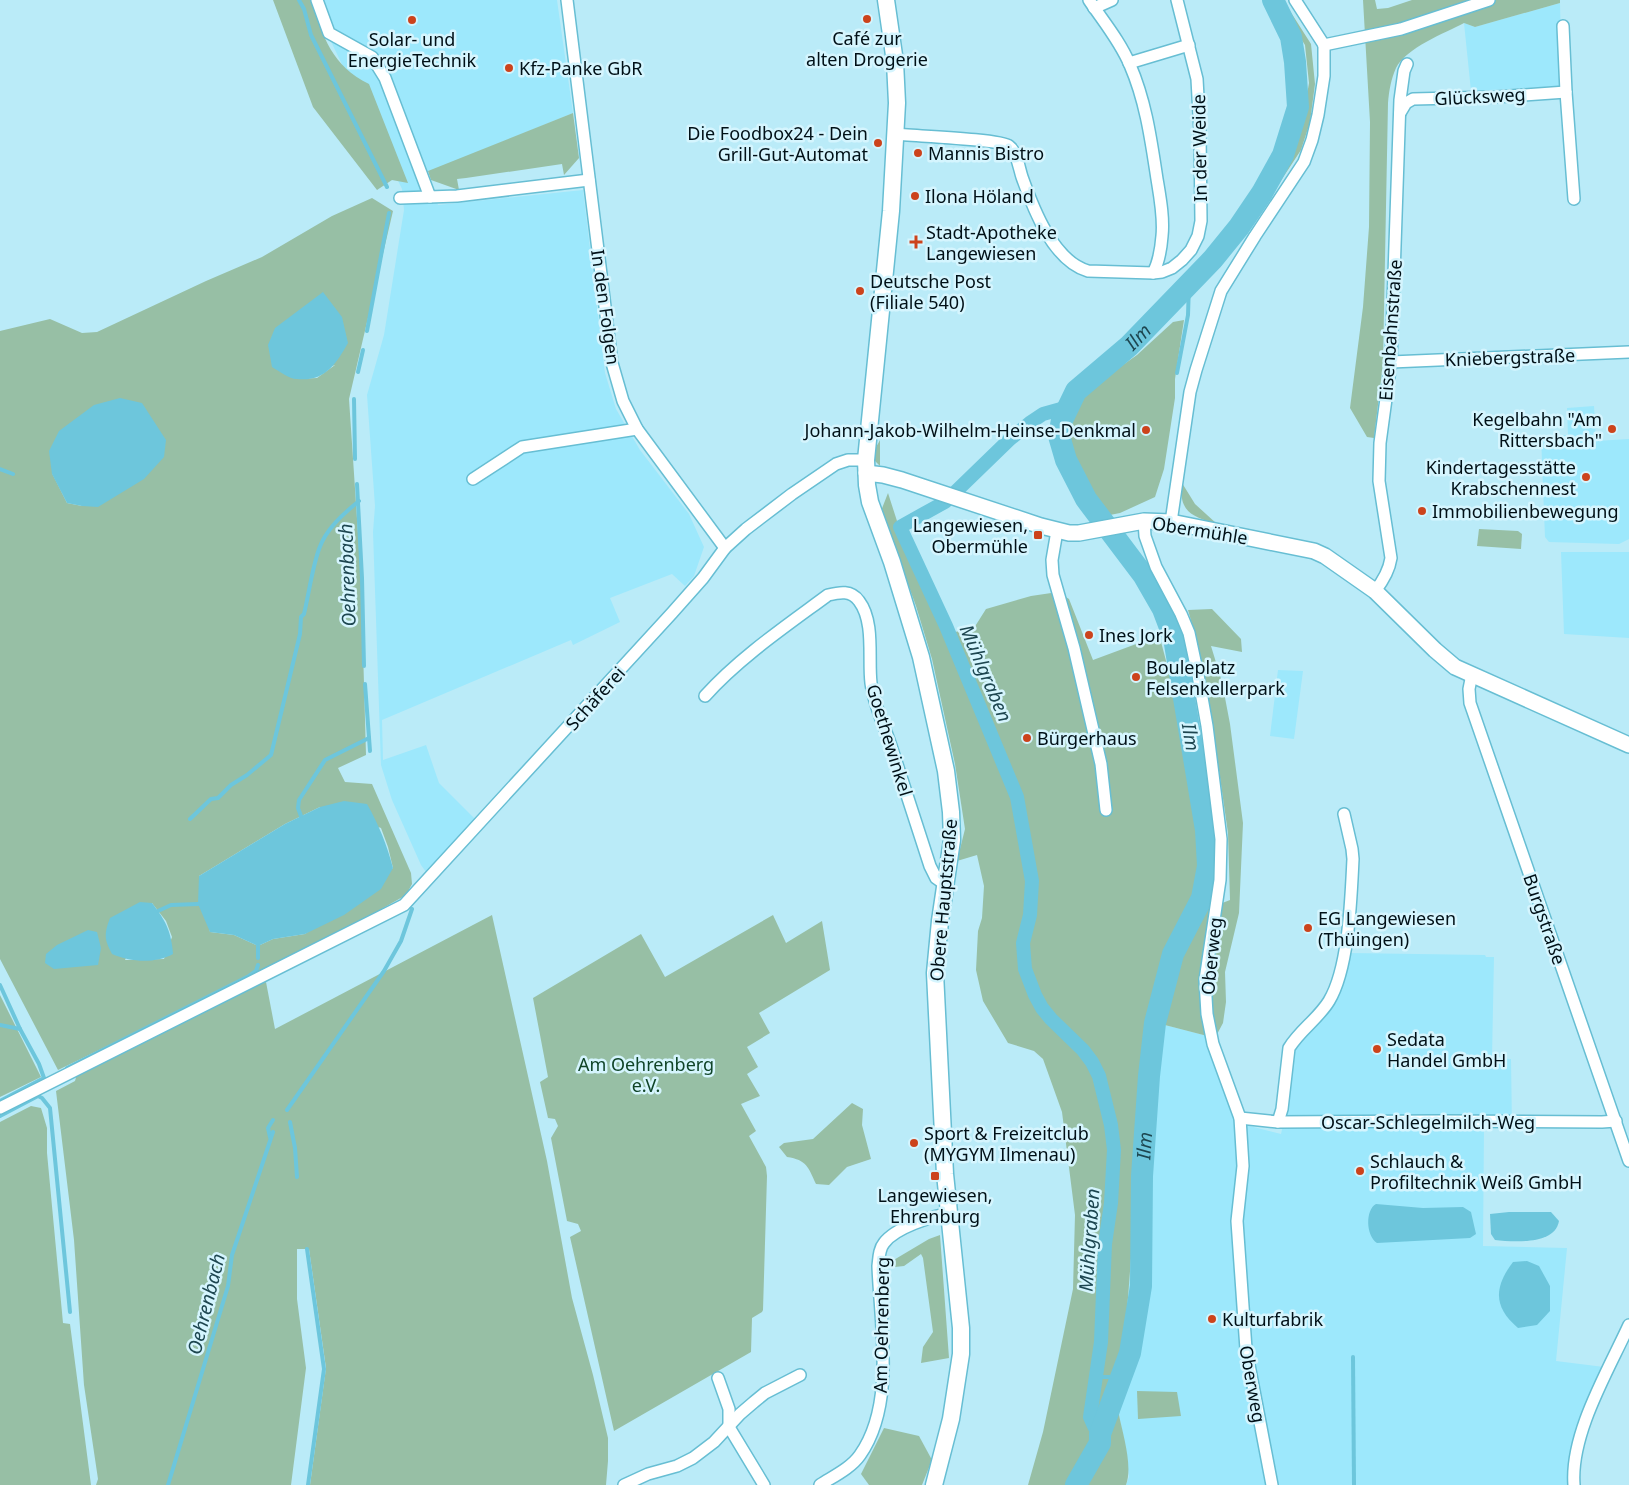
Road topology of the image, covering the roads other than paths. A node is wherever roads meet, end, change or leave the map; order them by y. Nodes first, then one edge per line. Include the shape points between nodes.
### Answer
1 (317, 0) edge
2 (567, 0) edge
3 (886, 0) edge
4 (1112, 0) edge
5 (1177, 0) edge
6 (1295, 0) edge
7 (1489, 0) edge
8 (1092, 4) edge
9 (1562, 26) dead end
10 (1324, 44) junction
11 (1190, 45) junction
12 (1129, 63) junction
13 (1407, 64) dead end
14 (1566, 92) junction
15 (1400, 113) junction
16 (895, 134) junction
17 (589, 180) junction
18 (430, 197) junction
19 (400, 198) dead end
20 (1574, 199) dead end
21 (1153, 273) junction
22 (1629, 352) edge
23 (1391, 362) junction
24 (637, 430) junction
25 (866, 467) junction
26 (473, 479) dead end
27 (1144, 521) junction
28 (1171, 522) junction
29 (1058, 530) junction
30 (726, 548) junction
31 (1375, 591) junction
32 (1472, 674) junction
33 (705, 696) dead end
34 (1629, 745) edge
35 (1106, 810) dead end
36 (1344, 814) dead end
37 (946, 885) junction
38 (0, 1108) edge
39 (1240, 1118) junction
40 (1616, 1121) junction
41 (1278, 1122) junction
42 (1629, 1161) edge
43 (949, 1214) junction
44 (1629, 1325) edge
45 (800, 1375) dead end
46 (718, 1378) dead end
47 (729, 1427) junction
48 (624, 1485) edge
49 (764, 1485) edge
50 (820, 1485) edge
51 (934, 1485) edge
52 (1272, 1485) edge
53 (1574, 1485) edge

1 - 18 street via 328,33 372,56 385,78
2 - 17 street, In den Folgen
3 - 16 main road, Obere Hauptstraße via 896,76
4 - 8 street
5 - 11 street, In der Weide
6 - 10 street
7 - 10 street via 1401,29
8 - 12 street
9 - 14 street
10 - 28 street via 1324,76 1318,115 1304,162 1221,291 1190,392
11 - 12 street
11 - 21 street, In der Weide via 1197,79 1198,236 1182,260 1172,268
12 - 21 street via 1148,118 1160,199 1163,235
13 - 15 street, Eisenbahnstraße
14 - 15 street, Glücksweg via 1413,100 1406,103
14 - 20 street
15 - 23 street, Eisenbahnstraße
16 - 21 street via 1009,146 1038,218 1049,237 1072,263 1088,271
16 - 25 main road, Obere Hauptstraße
17 - 18 street
17 - 24 street, In den Folgen via 612,363 623,401
18 - 19 street
22 - 23 street, Kniebergstraße
23 - 31 street, Eisenbahnstraße via 1380,442 1379,481 1391,558 1390,566
24 - 26 street via 522,447
24 - 30 street, In den Folgen
25 - 29 street, Obermühle
25 - 30 street, Schäferei via 848,460 836,464 769,512
25 - 37 main road, Obere Hauptstraße via 870,502 921,657 946,770 952,840
27 - 28 street, Obermühle
27 - 29 street, Obermühle via 1069,533
27 - 39 street, Oberweg via 1145,536 1156,567 1189,633 1205,717 1221,840 1220,880 1205,980 1207,1014 1213,1044
28 - 31 street, Obermühle via 1314,551
29 - 35 street via 1052,560 1053,575 1101,764
30 - 38 street, Schäferei via 672,614 404,906
31 - 32 street, Obermühle via 1446,660
32 - 34 street, Obermühle
32 - 40 street, Burgstraße via 1470,703
33 - 37 street, Goethewinkel via 738,664 828,595 840,591 854,596 859,600 868,622 871,684 877,708 930,866 936,878
36 - 41 street via 1353,859 1347,939 1340,974 1328,1003 1290,1048
37 - 43 main road, Obere Hauptstraße via 935,973
39 - 41 street, Oscar-Schlegelmilch-Weg
39 - 52 street, Oberweg via 1244,1166 1237,1221 1246,1349
40 - 41 street, Oscar-Schlegelmilch-Weg
40 - 42 street, Burgstraße
43 - 50 street, Am Oehrenberg via 915,1223 891,1236 881,1250 878,1266 884,1365 876,1419 860,1455
43 - 51 main road, Obere Hauptstraße via 961,1354 951,1419
44 - 53 street via 1587,1416 1576,1455
45 - 47 street via 765,1393
46 - 47 street via 729,1409
47 - 48 street via 693,1458
47 - 49 street

